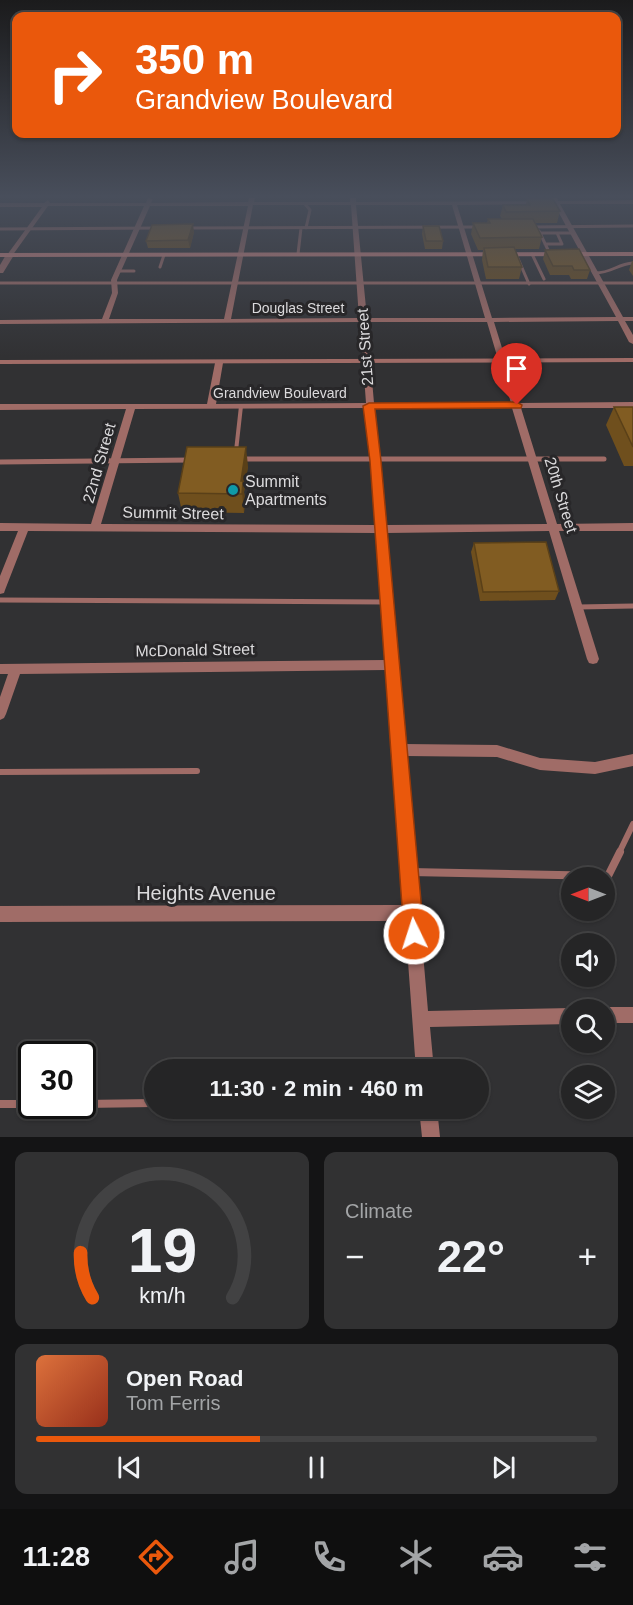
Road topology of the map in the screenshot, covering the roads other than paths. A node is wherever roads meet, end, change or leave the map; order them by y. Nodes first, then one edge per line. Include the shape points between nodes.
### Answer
1 (13, 251) edge
2 (127, 251) edge
3 (299, 251) edge
4 (469, 251) edge
5 (549, 251) edge
6 (582, 251) edge
7 (241, 254) junction
8 (298, 254) junction
9 (357, 254) junction
10 (470, 254) junction
11 (516, 254) junction
12 (532, 254) junction
13 (550, 254) junction
14 (584, 254) junction
15 (633, 254) edge
16 (0, 255) edge
17 (10, 255) junction
18 (125, 255) junction
19 (164, 255) junction
20 (633, 263) edge
21 (160, 267) dead end
22 (0, 271) edge
23 (118, 271) junction
24 (134, 271) dead end
25 (594, 273) junction
26 (544, 279) dead end
27 (0, 283) edge
28 (235, 283) junction
29 (600, 283) junction
30 (633, 283) edge
31 (116, 284) junction
32 (360, 284) junction
33 (479, 284) junction
34 (529, 284) junction
35 (488, 319) junction
36 (620, 319) junction
37 (633, 319) edge
38 (227, 320) junction
39 (364, 320) junction
40 (105, 321) junction
41 (0, 322) edge
42 (633, 342) edge
43 (368, 360) junction
44 (503, 360) junction
45 (633, 360) edge
46 (0, 362) edge
47 (219, 363) junction
48 (517, 405) junction
49 (633, 405) edge
50 (211, 406) junction
51 (241, 406) junction
52 (369, 406) junction
53 (131, 407) junction
54 (0, 408) edge
55 (604, 459) dead end
56 (202, 460) edge
57 (533, 460) junction
58 (376, 461) junction
59 (0, 462) edge
60 (115, 462) junction
61 (0, 527) edge
62 (24, 527) junction
63 (95, 527) junction
64 (633, 527) edge
65 (554, 528) junction
66 (380, 529) junction
67 (0, 590) edge
68 (0, 600) edge
69 (386, 602) junction
70 (633, 606) edge
71 (578, 608) junction
72 (593, 659) dead end
73 (391, 665) junction
74 (0, 669) edge
75 (16, 669) junction
76 (0, 714) edge
77 (398, 750) junction
78 (633, 760) edge
79 (197, 771) dead end
80 (0, 772) edge
81 (633, 824) edge
82 (410, 872) junction
83 (412, 913) junction
84 (0, 914) edge
85 (615, 1015) edge
86 (633, 1015) edge
87 (561, 1016) edge
88 (421, 1019) junction
89 (424, 1059) edge
90 (144, 1103) edge
91 (0, 1104) edge
92 (18, 1104) edge
93 (96, 1104) edge
94 (429, 1119) edge
95 (431, 1137) edge

1 - 17 street
2 - 18 street
3 - 8 lane
4 - 10 street, 20th Street
5 - 13 lane
6 - 14 street
7 - 8 main road
7 - 19 main road
7 - 28 street
8 - 9 main road
9 - 10 main road
9 - 32 street, 21st Street
10 - 11 main road
10 - 33 street, 20th Street
11 - 12 main road
11 - 34 lane
12 - 13 main road
12 - 26 lane
13 - 14 main road
14 - 15 main road
14 - 25 street
16 - 17 main road
17 - 18 main road
17 - 22 street
18 - 19 main road
18 - 23 street
19 - 21 lane
20 - 25 lane via 613,268 609,273
23 - 24 lane
23 - 31 street
25 - 29 street
27 - 31 lane
28 - 31 lane
28 - 32 lane
28 - 38 street
29 - 30 lane
29 - 34 lane
29 - 36 street
31 - 40 street
32 - 33 lane
32 - 39 street, 21st Street
33 - 34 lane
33 - 35 street, 20th Street
35 - 36 street, Douglas Street
35 - 39 street, Douglas Street
35 - 44 street, 20th Street
36 - 37 street, Douglas Street
36 - 42 street
38 - 39 street, Douglas Street
38 - 40 street, Douglas Street
39 - 43 street, 21st Street
40 - 41 street, Douglas Street
43 - 44 lane
43 - 47 lane
43 - 52 street, 21st Street
44 - 45 lane
44 - 48 street, 20th Street
46 - 47 lane
47 - 50 street
48 - 49 street, Grandview Boulevard
48 - 52 street, Grandview Boulevard
48 - 57 street, 20th Street
50 - 51 street, Grandview Boulevard
50 - 53 street, Grandview Boulevard
51 - 52 street, Grandview Boulevard
51 - 58 lane via 235,459
52 - 58 street, 21st Street
53 - 54 street, Grandview Boulevard
53 - 60 street, 22nd Street
55 - 57 lane
56 - 60 lane
57 - 58 lane
57 - 65 street, 20th Street
58 - 66 street, 21st Street
59 - 60 lane
60 - 63 street, 22nd Street
61 - 62 street, Summit Street
62 - 63 street, Summit Street
62 - 67 street
63 - 66 street, Summit Street
64 - 65 street, Summit Street
65 - 66 street, Summit Street
65 - 71 street, 20th Street
66 - 69 street, 21st Street
68 - 69 lane
69 - 73 street, 21st Street
70 - 71 lane
71 - 72 street, 20th Street
73 - 75 street, McDonald Street
73 - 77 street, 21st Street
74 - 75 street, McDonald Street
75 - 76 street
77 - 78 street via 497,751 540,764 595,768
77 - 82 street, 21st Street
79 - 80 lane
81 - 82 lane via 608,876
82 - 83 street, 21st Street
83 - 84 street, Heights Avenue
83 - 88 street, 21st Street
85 - 86 street
87 - 88 street
88 - 89 street, 21st Street
90 - 93 lane
91 - 92 lane
94 - 95 street

